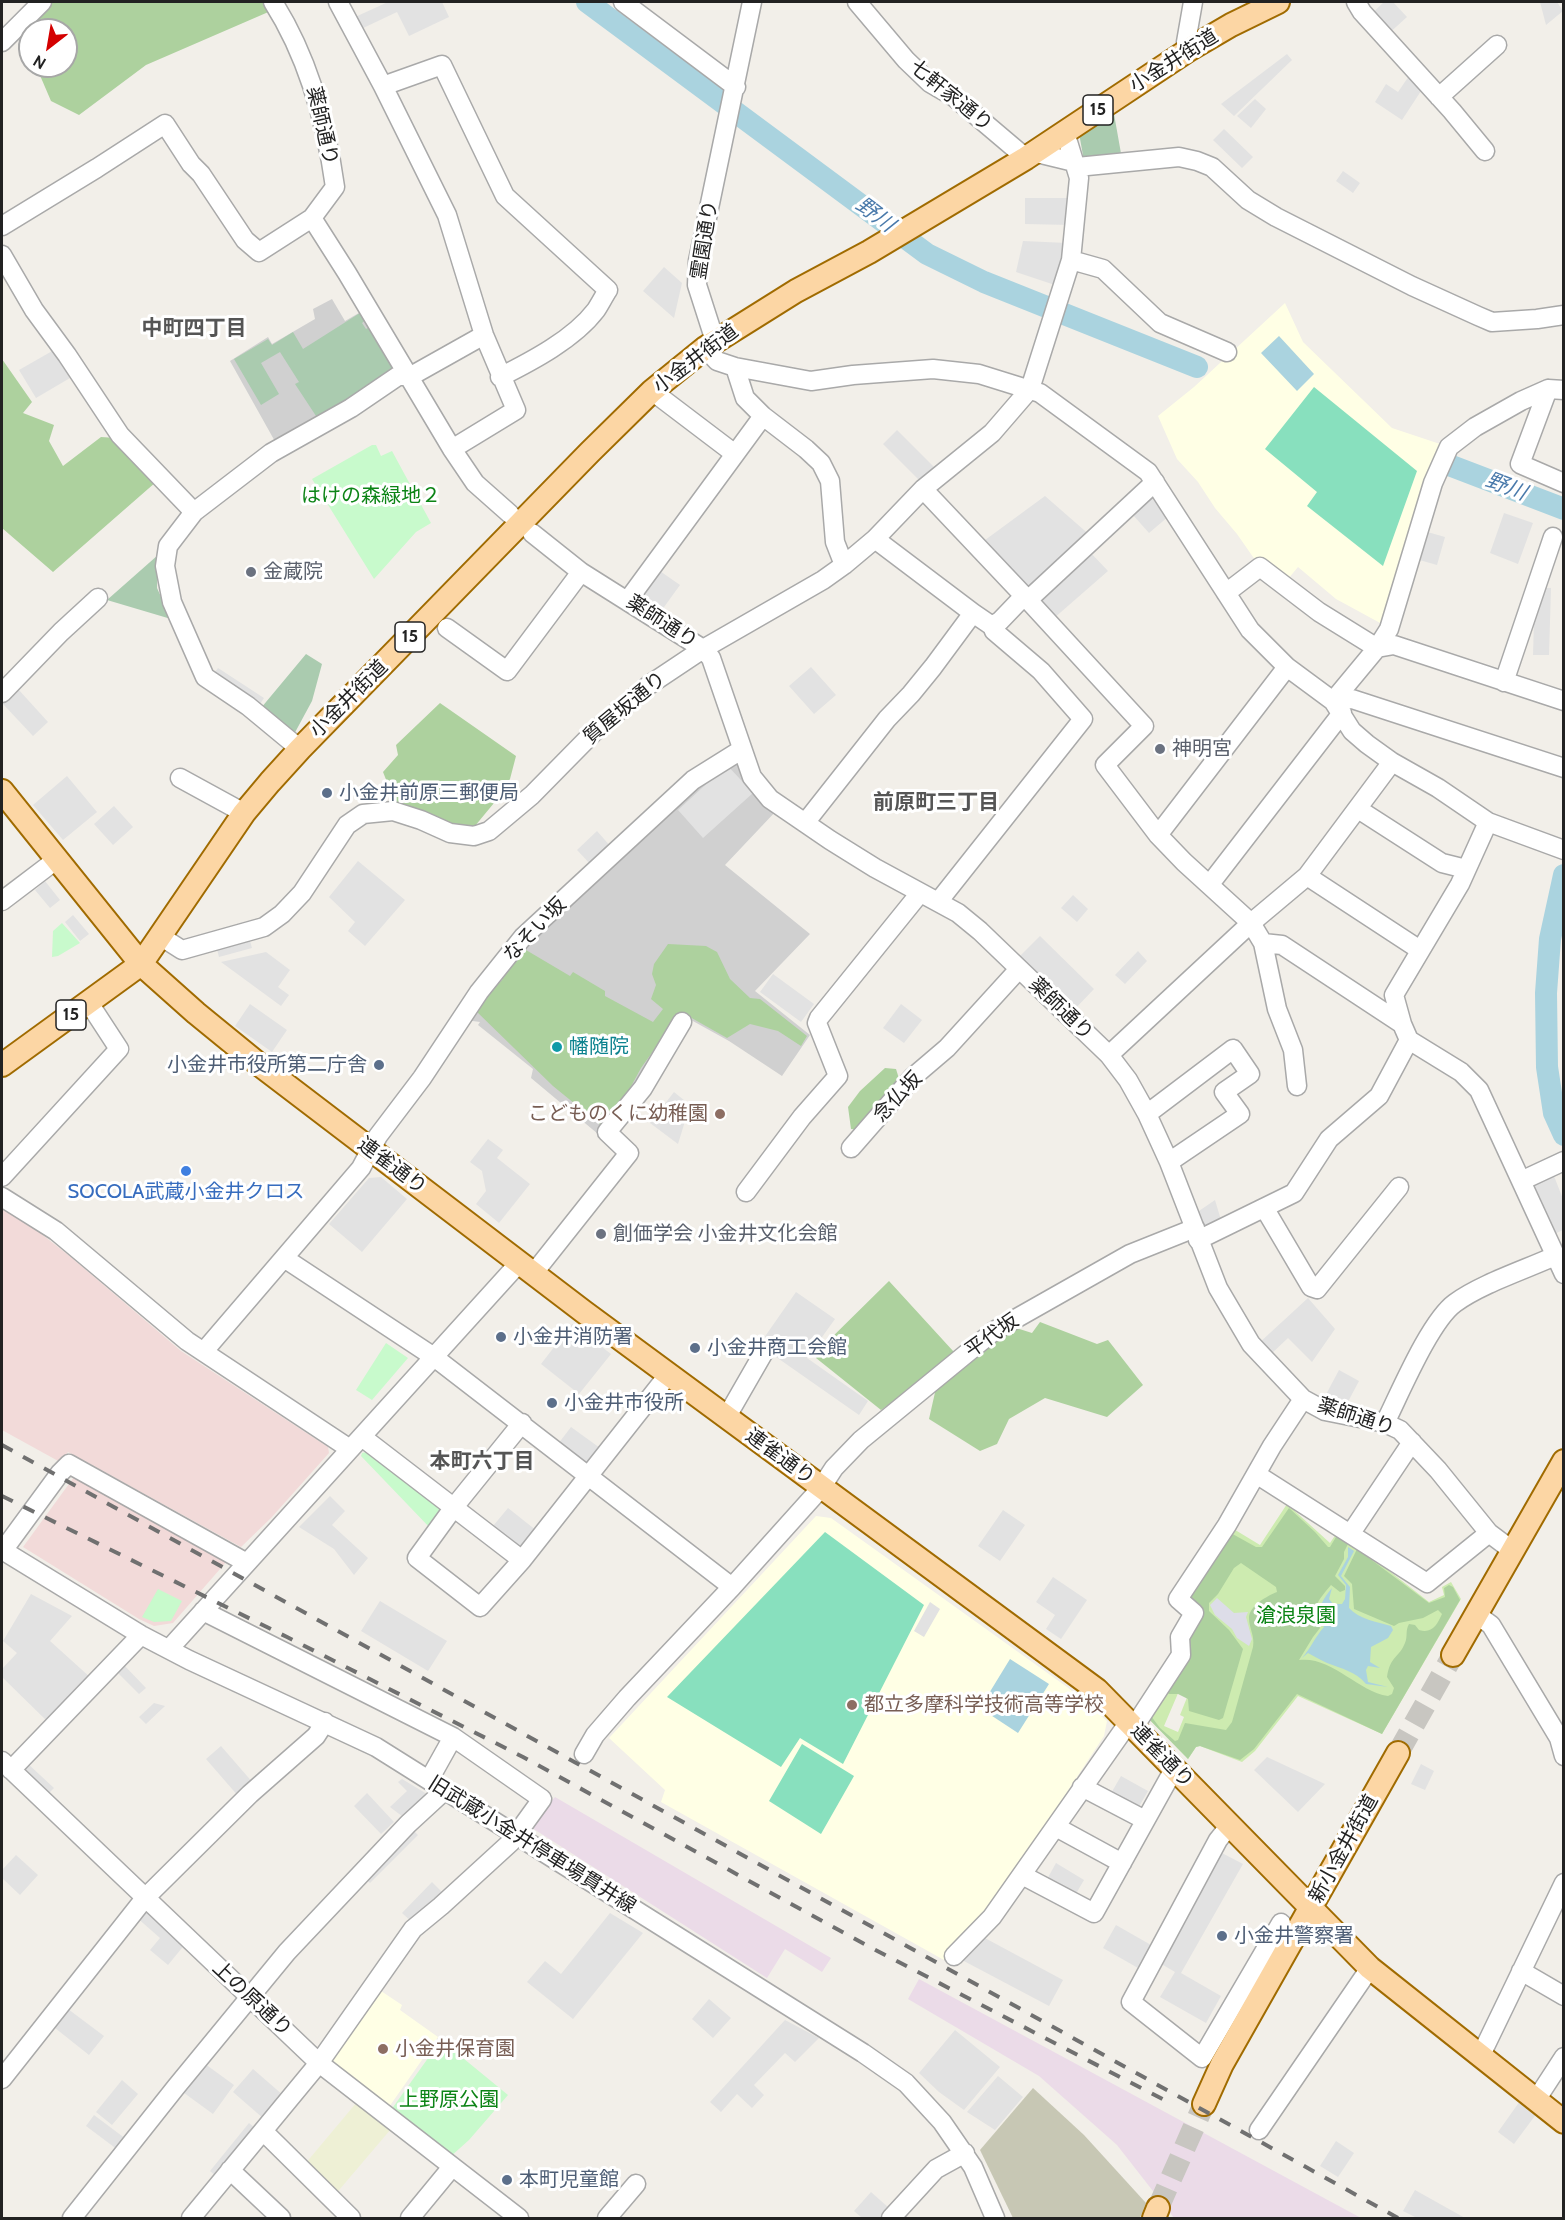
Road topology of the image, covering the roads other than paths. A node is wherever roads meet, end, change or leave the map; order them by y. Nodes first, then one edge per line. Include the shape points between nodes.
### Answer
1 (42, 2) edge
2 (273, 2) edge
3 (338, 2) edge
4 (623, 2) edge
5 (753, 2) edge
6 (858, 2) edge
7 (1193, 2) edge
8 (1278, 2) edge
9 (1356, 2) edge
10 (2, 42) edge
11 (1497, 45) dead end
12 (1190, 50) junction
13 (383, 86) junction
14 (736, 87) junction
15 (1439, 97) junction
16 (1062, 133) junction
17 (1485, 151) dead end
18 (1032, 153) junction
19 (1075, 165) junction
20 (312, 218) junction
21 (2, 226) edge
22 (2, 255) edge
23 (1071, 261) junction
24 (1563, 315) edge
25 (484, 335) junction
26 (710, 344) junction
27 (1227, 352) dead end
28 (735, 367) junction
29 (407, 375) junction
30 (500, 377) junction
31 (1030, 389) junction
32 (1556, 390) edge
33 (652, 391) junction
34 (763, 416) junction
35 (452, 449) junction
36 (735, 454) junction
37 (1155, 482) junction
38 (1563, 483) edge
39 (923, 489) junction
40 (194, 512) junction
41 (510, 514) dead end
42 (532, 533) dead end
43 (1553, 537) dead end
44 (875, 539) junction
45 (844, 565) junction
46 (580, 572) junction
47 (1226, 593) junction
48 (98, 598) dead end
49 (1026, 598) junction
50 (628, 600) junction
51 (973, 613) junction
52 (992, 626) junction
53 (447, 628) dead end
54 (1377, 648) junction
55 (703, 649) junction
56 (1287, 667) junction
57 (1504, 682) junction
58 (2, 693) edge
59 (1563, 701) edge
60 (1337, 707) junction
61 (300, 749) junction
62 (741, 750) junction
63 (1392, 762) junction
64 (1563, 768) edge
65 (180, 778) dead end
66 (2, 791) edge
67 (1358, 808) junction
68 (244, 813) junction
69 (1488, 822) junction
70 (805, 823) junction
71 (1158, 835) junction
72 (1558, 849) edge
73 (56, 860) junction
74 (1466, 869) junction
75 (1307, 876) junction
76 (1210, 884) junction
77 (920, 893) junction
78 (2, 901) edge
79 (938, 903) junction
80 (1251, 923) junction
81 (160, 936) junction
82 (1263, 943) junction
83 (1420, 950) junction
84 (141, 964) junction
85 (1019, 969) junction
86 (89, 1003) junction
87 (682, 1022) dead end
88 (1405, 1032) junction
89 (1109, 1055) junction
90 (2, 1065) edge
91 (1297, 1086) dead end
92 (1148, 1114) junction
93 (851, 1148) dead end
94 (371, 1150) junction
95 (1169, 1162) junction
96 (1559, 1163) edge
97 (2, 1177) edge
98 (1521, 1181) junction
99 (1399, 1187) dead end
100 (746, 1192) dead end
101 (2, 1197) edge
102 (1265, 1209) junction
103 (1197, 1234) junction
104 (1555, 1256) junction
105 (284, 1258) junction
106 (526, 1269) junction
107 (1563, 1274) edge
108 (204, 1350) junction
109 (764, 1352) dead end
110 (434, 1357) junction
111 (668, 1375) junction
112 (1303, 1399) junction
113 (726, 1418) junction
114 (522, 1423) junction
115 (1385, 1423) junction
116 (1412, 1442) junction
117 (356, 1443) junction
118 (1563, 1461) edge
119 (1256, 1474) junction
120 (589, 1475) junction
121 (821, 1488) junction
122 (1555, 1491) edge
123 (454, 1508) junction
124 (1351, 1533) junction
125 (1489, 1533) junction
126 (2, 1551) edge
127 (1513, 1551) junction
128 (522, 1560) junction
129 (246, 1563) junction
130 (732, 1587) junction
131 (203, 1611) junction
132 (1476, 1614) junction
133 (141, 1635) junction
134 (169, 1649) junction
135 (1453, 1655) tunnel mouth
136 (326, 1722) junction
137 (1131, 1725) junction
138 (453, 1737) junction
139 (1398, 1753) tunnel mouth
140 (584, 1754) dead end
141 (1563, 1756) edge
142 (7, 1766) edge
143 (1174, 1769) junction
144 (429, 1780) junction
145 (1082, 1787) junction
146 (445, 1790) junction
147 (1145, 1820) junction
148 (1230, 1824) junction
149 (1056, 1827) junction
150 (517, 1835) junction
151 (1122, 1863) junction
152 (1022, 1875) junction
153 (1563, 1883) edge
154 (145, 1898) junction
155 (1311, 1908) junction
156 (1281, 1923) dead end
157 (954, 1956) dead end
158 (1370, 1968) junction
159 (1521, 1971) junction
160 (1563, 1996) edge
161 (250, 1999) junction
162 (1480, 2057) junction
163 (1563, 2057) edge
164 (319, 2063) junction
165 (2, 2079) edge
166 (1536, 2100) junction
167 (1204, 2104) tunnel mouth
168 (1563, 2122) edge
169 (1259, 2130) dead end
170 (263, 2132) junction
171 (965, 2153) junction
172 (452, 2168) junction
173 (230, 2170) junction
174 (636, 2184) dead end
175 (72, 2218) edge
176 (191, 2218) edge
177 (281, 2218) edge
178 (351, 2218) edge
179 (410, 2218) edge
180 (519, 2218) edge
181 (607, 2218) edge
182 (891, 2218) edge
183 (995, 2218) edge

1 - 10 street
2 - 20 street, 薬師通り via 309,72 330,151 335,187
3 - 13 street
4 - 14 street
5 - 14 street
6 - 18 street, 七軒家通り via 930,83
7 - 12 street via 1186,42
8 - 12 main road, 小金井街道 / 15
9 - 15 street
11 - 15 street
12 - 16 main road, 小金井街道 / 15
13 - 25 street via 447,215
13 - 30 street via 442,65 505,196 608,290 577,329 540,356
14 - 26 street, 霊園通り via 698,261 697,285
15 - 17 street
16 - 18 main road, 小金井街道 / 15
16 - 19 street
18 - 19 street, 七軒家通り
18 - 26 main road, 小金井街道 / 15
19 - 23 street via 1079,178
19 - 24 street, 七軒家通り via 1179,157 1197,160 1212,166 1248,200 1276,218 1492,322
20 - 21 street via 259,252 245,240 165,124
20 - 29 street
22 - 40 street via 34,310 120,435
23 - 27 street via 1102,268 1160,323
23 - 31 street, 質屋坂通り
25 - 29 street
25 - 30 street
26 - 28 street via 717,361
26 - 33 main road, 小金井街道 / 15
28 - 31 street via 811,381 933,369 979,374
28 - 34 street via 745,398
29 - 35 street
29 - 40 street via 398,376 271,453
30 - 35 street via 516,410
31 - 37 street via 1148,472
31 - 39 street, 質屋坂通り via 992,433
32 - 38 street via 1520,464
32 - 54 street via 1521,401 1449,447 1433,483 1389,629
33 - 36 street
33 - 61 main road, 小金井街道 / 15
34 - 36 street
34 - 45 street via 821,463 831,481 835,542
35 - 41 street via 475,483
36 - 50 street
37 - 47 street
37 - 49 street
39 - 44 street, 質屋坂通り
39 - 49 street
40 - 61 street via 168,546 165,566 172,602 196,659 205,677
42 - 46 street, 薬師通り
43 - 57 street
44 - 45 street, 質屋坂通り
44 - 51 street
45 - 55 street, 質屋坂通り
46 - 50 street, 薬師通り
46 - 53 street via 507,671
47 - 54 street via 1260,567 1319,612
47 - 56 street via 1250,630
48 - 58 street
49 - 52 street
49 - 71 street via 1144,726 1104,765
50 - 55 street, 薬師通り
51 - 52 street
51 - 70 street
52 - 79 street via 1041,671 1083,719
54 - 57 street via 1394,645
54 - 60 street
55 - 62 street, 薬師通り via 711,658
55 - 81 street, 質屋坂通り via 649,685 611,717 532,795 489,831 474,836 450,833 393,811 363,814 347,825 302,893 264,927 182,950
56 - 60 street
56 - 71 street
57 - 59 street
60 - 63 street via 1352,731
60 - 64 street via 1352,699
60 - 76 street
61 - 68 main road, 小金井街道 / 15
62 - 70 street, 薬師通り via 752,777 770,799
62 - 94 street, なそい坂 via 693,780 523,937 479,992
63 - 67 street
63 - 69 street
65 - 68 street
66 - 73 main road, 連雀通り
67 - 74 street via 1442,863
67 - 75 street
68 - 81 main road, 小金井街道 / 15
69 - 72 street
69 - 74 street
70 - 77 street, 薬師通り
71 - 76 street
73 - 78 street
73 - 84 main road, 連雀通り
74 - 83 street
75 - 80 street
75 - 83 street
76 - 80 street
77 - 79 street, 薬師通り
77 - 100 street via 819,1018 817,1023 838,1076
79 - 85 street, 薬師通り via 981,931
80 - 82 street
80 - 89 street
81 - 84 main road, 小金井街道 / 15
82 - 88 street via 1282,945
82 - 91 street via 1277,1009 1293,1050
83 - 88 street via 1394,995
84 - 86 main road, 小金井街道 / 15
84 - 94 main road, 連雀通り via 256,1062
85 - 89 street, 薬師通り
85 - 93 street, 念仏坂
86 - 90 main road, 小金井街道 / 15
86 - 97 street via 119,1049
87 - 106 street via 643,1088 607,1132 629,1153
88 - 98 street via 1476,1086
88 - 102 street, 平代坂 via 1379,1096 1329,1139 1294,1193
89 - 92 street, 薬師通り
92 - 95 street, 薬師通り
92 - 95 street via 1233,1049 1250,1074 1224,1092 1240,1114
94 - 105 street, なそい坂 via 361,1168
94 - 106 main road, 連雀通り
95 - 103 street, 薬師通り
96 - 98 street
98 - 104 street
99 - 102 street via 1317,1289 1311,1287
101 - 108 street via 56,1231 187,1341
102 - 103 street, 平代坂
103 - 112 street, 薬師通り via 1218,1288 1251,1344
103 - 121 street, 平代坂 via 1130,1254 994,1331 861,1440
104 - 107 street
104 - 115 street via 1453,1304 1434,1327
105 - 108 street, なそい坂
105 - 110 street
106 - 110 street
106 - 111 main road, 連雀通り
108 - 117 street
109 - 113 street
110 - 114 street
110 - 117 street
111 - 113 main road, 連雀通り
111 - 120 street
112 - 115 street, 薬師通り via 1325,1411
112 - 119 street
113 - 121 main road, 連雀通り
114 - 120 street
114 - 123 street
115 - 116 street, 薬師通り
116 - 124 street
116 - 125 street, 薬師通り
117 - 123 street
117 - 129 street
118 - 122 main road
119 - 124 street
119 - 137 street via 1178,1599 1194,1613 1180,1637 1181,1655
120 - 128 street
120 - 130 street
121 - 130 street, 平代坂
121 - 137 main road, 連雀通り via 1097,1690
122 - 127 main road
123 - 128 street
123 - 128 street via 417,1558 480,1607
124 - 125 street via 1427,1583
125 - 127 street, 薬師通り
126 - 129 street via 69,1464
126 - 133 street, 旧武蔵小金井停車場貫井線
127 - 132 main road
129 - 131 street
130 - 140 street, 平代坂 via 627,1698
131 - 134 street
131 - 138 street
132 - 135 main road
132 - 141 street via 1491,1625 1559,1738
133 - 134 street, 旧武蔵小金井停車場貫井線
133 - 142 street
134 - 136 street, 旧武蔵小金井停車場貫井線
136 - 144 street, 旧武蔵小金井停車場貫井線
136 - 154 street via 316,1736 249,1794
137 - 143 main road, 連雀通り
137 - 145 street
138 - 144 street
138 - 150 street via 542,1799
139 - 155 main road, 新小金井街道
142 - 154 street, 上の原通り
143 - 147 street
143 - 148 main road, 連雀通り
144 - 146 street, 旧武蔵小金井停車場貫井線
145 - 147 street
145 - 149 street
146 - 150 street, 旧武蔵小金井停車場貫井線
146 - 161 street via 287,1952
147 - 151 street
148 - 155 main road, 連雀通り
148 - 156 street via 1131,2002 1202,2058
149 - 151 street
149 - 152 street
150 - 164 street via 413,1929
150 - 171 street, 旧武蔵小金井停車場貫井線 via 906,2083
151 - 152 street via 1094,1913
152 - 157 street via 992,1917
153 - 159 street
154 - 161 street, 上の原通り
154 - 165 street
155 - 158 main road, 連雀通り
155 - 167 main road, 新小金井街道 via 1222,2064
158 - 162 main road, 連雀通り
158 - 169 street
159 - 160 street
159 - 162 street
161 - 164 street, 上の原通り
161 - 175 street
162 - 166 main road, 連雀通り
163 - 166 street
164 - 170 street
164 - 172 street, 上の原通り
166 - 168 main road, 連雀通り
170 - 173 street
170 - 178 street
171 - 182 street via 936,2169
171 - 183 street, 旧武蔵小金井停車場貫井線
172 - 179 street
172 - 180 street, 上の原通り
173 - 176 street
173 - 177 street
174 - 181 street

